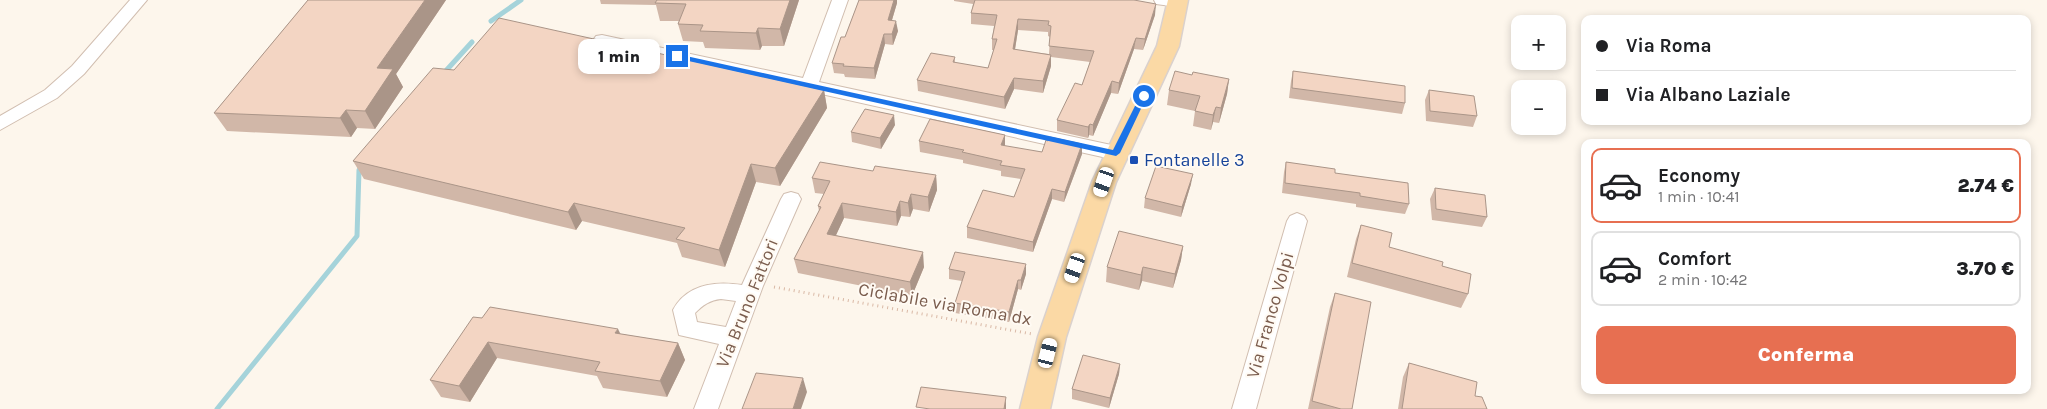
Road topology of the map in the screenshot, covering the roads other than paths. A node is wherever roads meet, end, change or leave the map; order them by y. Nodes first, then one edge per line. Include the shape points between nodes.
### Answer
1 (139, 0) edge
2 (840, 0) edge
3 (1173, 1) edge
4 (602, 40) edge
5 (808, 85) junction
6 (0, 124) edge
7 (1116, 153) junction
8 (791, 199) dead end
9 (1297, 221) dead end
10 (749, 294) junction
11 (733, 337) junction
12 (1037, 406) edge
13 (706, 409) edge
14 (1244, 409) edge

1 - 6 street via 78,70 51,94
2 - 5 street
3 - 7 main road via 1168,46
4 - 5 street
5 - 7 street
7 - 12 main road via 1052,337
8 - 10 street, Via Bruno Fattori
9 - 14 street, Via Franco Volpi
10 - 11 street, Via Bruno Fattori
10 - 11 street via 715,290 696,297 684,310 687,329
11 - 13 street, Via Bruno Fattori

